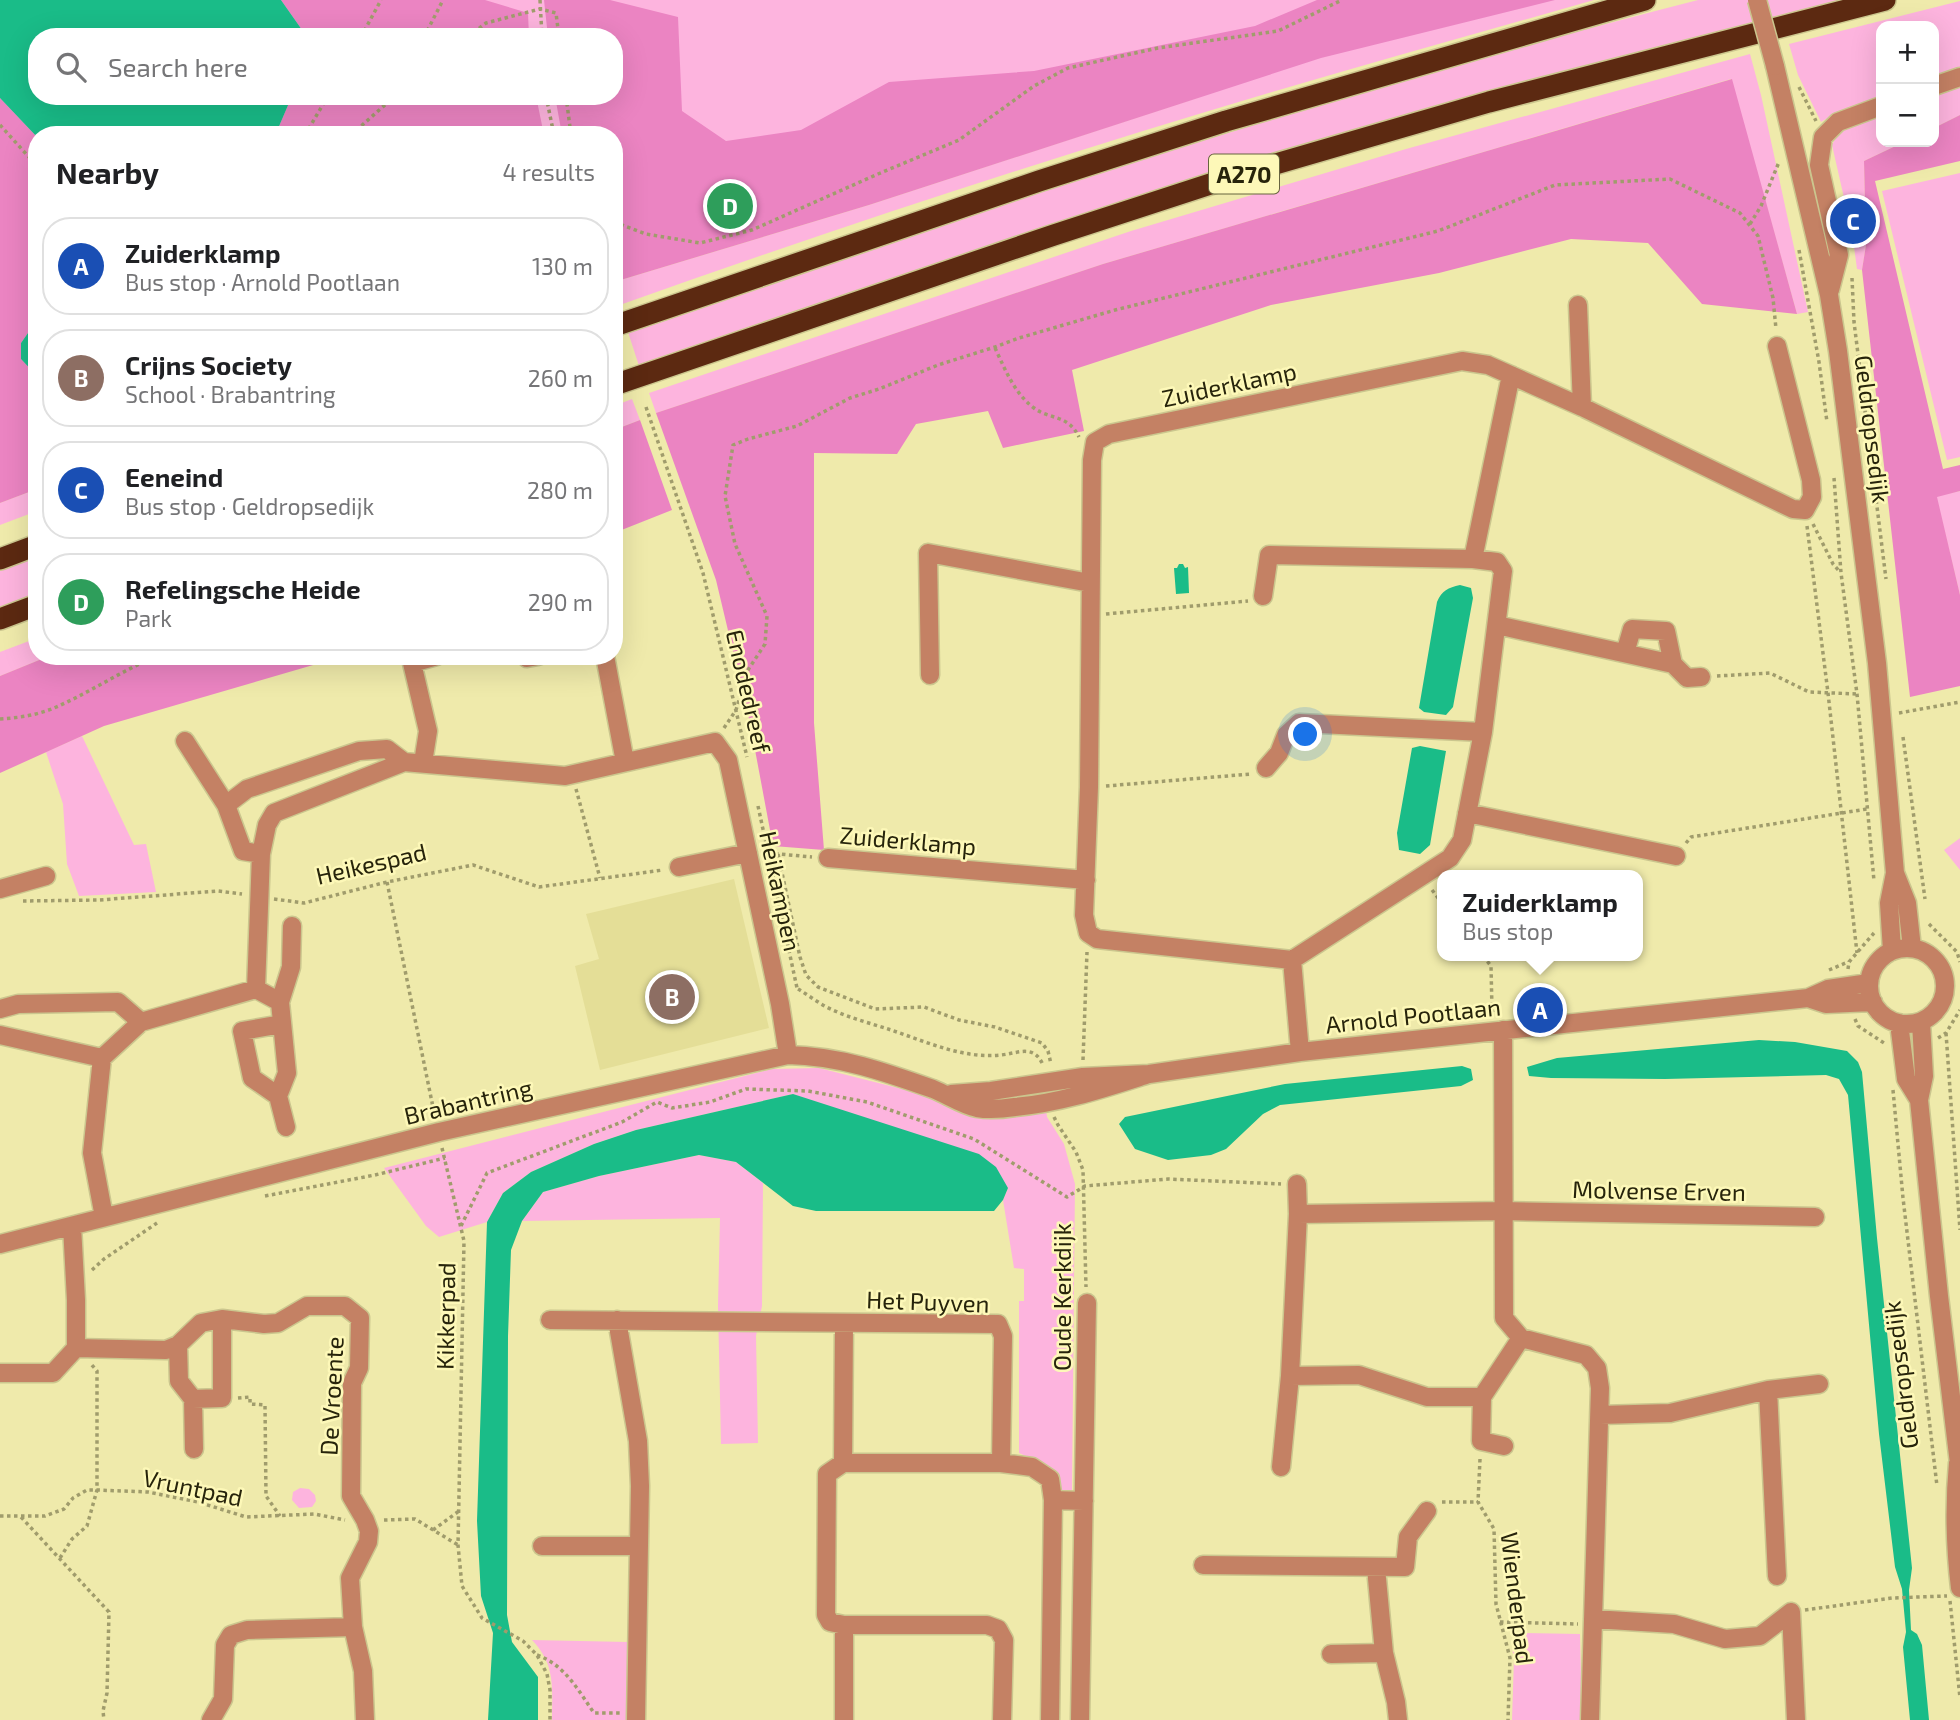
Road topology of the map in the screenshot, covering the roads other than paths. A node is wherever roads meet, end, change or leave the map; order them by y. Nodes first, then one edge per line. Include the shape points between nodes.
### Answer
1 (1645, 0) edge
2 (1757, 0) edge
3 (1885, 0) edge
4 (1960, 77) edge
5 (1939, 84) edge
6 (1876, 108) edge
7 (1829, 295) junction
8 (1577, 304) dead end
9 (623, 323) edge
10 (1777, 346) road end
11 (1511, 375) junction
12 (623, 382) edge
13 (1582, 407) junction
14 (28, 548) edge
15 (0, 559) edge
16 (1473, 559) junction
17 (1090, 583) junction
18 (1263, 597) road end
19 (28, 608) edge
20 (0, 619) edge
21 (1497, 625) junction
22 (1625, 653) junction
23 (1673, 664) junction
24 (412, 665) edge
25 (607, 665) edge
26 (930, 675) dead end
27 (1701, 677) road end
28 (1483, 732) junction
29 (185, 741) dead end
30 (404, 762) junction
31 (625, 762) junction
32 (423, 763) junction
33 (1266, 768) road end
34 (226, 805) junction
35 (1467, 813) junction
36 (748, 853) junction
37 (261, 854) junction
38 (1676, 856) road end
39 (828, 858) road end
40 (679, 867) road end
41 (1895, 873) junction
42 (46, 876) dead end
43 (1086, 880) junction
44 (6, 895) edge
45 (292, 926) dead end
46 (1912, 948) junction
47 (1892, 951) junction
48 (1292, 960) junction
49 (1952, 974) edge
50 (1869, 983) junction
51 (256, 989) junction
52 (1952, 995) edge
53 (1808, 998) junction
54 (280, 1002) junction
55 (1873, 1002) junction
56 (0, 1009) edge
57 (1921, 1021) junction
58 (141, 1022) junction
59 (1899, 1023) junction
60 (282, 1024) junction
61 (1503, 1030) junction
62 (0, 1035) edge
63 (1300, 1052) junction
64 (788, 1055) junction
65 (102, 1058) junction
66 (1149, 1074) junction
67 (1050, 1081) joint
68 (947, 1094) junction
69 (278, 1096) junction
70 (1919, 1100) junction
71 (1050, 1102) joint
72 (286, 1127) dead end
73 (1297, 1184) road end
74 (1503, 1211) junction
75 (1298, 1213) junction
76 (104, 1217) junction
77 (1815, 1217) dead end
78 (72, 1226) junction
79 (0, 1244) edge
80 (1087, 1303) road end
81 (222, 1319) junction
82 (550, 1320) dead end
83 (617, 1320) junction
84 (844, 1323) junction
85 (1521, 1338) junction
86 (178, 1345) junction
87 (76, 1348) junction
88 (0, 1373) edge
89 (1290, 1376) junction
90 (1819, 1384) dead end
91 (1768, 1390) junction
92 (1482, 1397) junction
93 (193, 1399) junction
94 (1600, 1415) junction
95 (1504, 1446) dead end
96 (194, 1449) dead end
97 (844, 1463) junction
98 (1001, 1463) junction
99 (1281, 1467) dead end
100 (1959, 1467) edge
101 (1052, 1500) junction
102 (1084, 1501) junction
103 (1427, 1511) road end
104 (542, 1546) dead end
105 (638, 1546) junction
106 (1203, 1565) dead end
107 (1376, 1568) junction
108 (1777, 1576) dead end
109 (1955, 1592) edge
110 (1593, 1619) junction
111 (844, 1625) junction
112 (353, 1627) junction
113 (1384, 1653) junction
114 (1331, 1654) dead end
115 (631, 1717) edge
116 (211, 1720) edge
117 (365, 1720) edge
118 (844, 1720) edge
119 (1002, 1720) edge
120 (1050, 1720) edge
121 (1080, 1720) edge
122 (1398, 1720) edge
123 (1590, 1720) edge
124 (1796, 1720) edge

1 - 9 highway, A270 via 1226,121
2 - 7 street, Geldropsedijk, bridge
3 - 12 highway, A270 via 1489,102 1241,174
4 - 5 street
6 - 7 street via 1838,122 1823,137 1819,165 1839,255
7 - 41 street, Geldropsedijk via 1877,663
8 - 13 street
10 - 13 street, Zuiderklamp via 1811,480 1812,497 1805,510 1793,509
11 - 13 street, Zuiderklamp
11 - 16 street
11 - 17 street, Zuiderklamp via 1462,360 1109,434 1096,442 1092,460
14 - 15 highway
16 - 18 street via 1269,555
16 - 21 street via 1497,562 1503,571
17 - 26 street via 928,552
17 - 43 street
19 - 20 highway
21 - 22 street
21 - 28 street
22 - 23 street
22 - 23 street via 1632,629 1667,632
23 - 27 street via 1687,678
24 - 32 street via 428,731
25 - 31 street
28 - 33 street via 1299,723
28 - 35 street
29 - 34 street
30 - 32 street
30 - 34 street via 387,749 359,751 247,789
30 - 37 street via 274,813
31 - 32 street via 565,776
31 - 36 street, Heikampen via 715,741 728,760
34 - 37 street via 243,851
35 - 38 street
35 - 48 street via 1462,840 1450,858
36 - 40 street
36 - 64 street, Heikampen
37 - 51 street
39 - 43 street, Zuiderklamp
41 - 46 street, Geldropsedijk via 1907,903
41 - 47 street, Geldropsedijk via 1889,903
42 - 44 street
43 - 48 street via 1084,915 1088,933 1097,939
45 - 54 street via 291,967
46 - 47 street
46 - 49 street via 1925,952
47 - 50 street via 1880,958
48 - 63 street
49 - 52 street via 1946,988
50 - 53 street, Arnold Pootlaan via 1828,989
50 - 55 street
51 - 54 street
51 - 58 street
52 - 57 street
53 - 55 street, Arnold Pootlaan via 1826,1004
53 - 61 street, Arnold Pootlaan
54 - 60 street
55 - 59 street via 1879,1012
56 - 58 street via 18,1004 118,1002
57 - 59 street
57 - 70 street, Geldropsedijk via 1924,1076
58 - 65 street
59 - 70 street, Geldropsedijk via 1906,1079
60 - 69 street via 287,1073
60 - 69 street via 242,1031 252,1078
61 - 63 street, Arnold Pootlaan
61 - 74 street
62 - 65 street
63 - 66 street, Arnold Pootlaan
64 - 68 street, Brabantring via 842,1060
64 - 76 street, Brabantring via 439,1132
65 - 76 street via 92,1153
66 - 67 street, Arnold Pootlaan
66 - 71 street, Arnold Pootlaan
67 - 68 street, Brabantring
68 - 71 street, Brabantring via 988,1109
69 - 72 street
70 - 100 street, Geldropsedijk
73 - 75 street
74 - 75 street, Molvense Erven
74 - 77 street, Molvense Erven
74 - 85 street via 1504,1318
75 - 89 street
76 - 78 street, Brabantring
78 - 79 street, Brabantring
78 - 87 street
80 - 102 street, Oude Kerkdijk
81 - 86 street via 201,1323
81 - 93 street via 222,1398
81 - 112 street, De Vroente via 278,1323 307,1306 345,1306 359,1318 359,1368 352,1383 351,1496 369,1531 350,1577
82 - 83 street, Het Puyven
83 - 84 street, Het Puyven
83 - 105 street via 638,1441
84 - 97 street, Het Puyven
84 - 98 street, Het Puyven via 998,1324 1003,1336
85 - 92 street
85 - 94 street via 1586,1355 1597,1368
86 - 87 street via 166,1350
86 - 93 street via 179,1381
87 - 88 street via 53,1373
89 - 92 street via 1359,1375 1427,1397
89 - 99 street
90 - 91 street
91 - 94 street via 1670,1413
91 - 108 street
92 - 95 street via 1481,1441
93 - 96 street
94 - 110 street
97 - 98 street
97 - 111 street via 827,1474 825,1615 830,1622
98 - 101 street via 1032,1467 1050,1479
100 - 109 street, Geldropsedijk
101 - 102 street
101 - 120 street
102 - 121 street, Oude Kerkdijk
103 - 107 street via 1408,1536 1405,1567
104 - 105 street
105 - 115 street
106 - 107 street
107 - 113 street
110 - 123 street
110 - 124 street via 1674,1624 1725,1639 1760,1636 1791,1612
111 - 118 street
111 - 119 street via 988,1625 998,1629 1004,1640
112 - 116 street via 247,1630 231,1635 225,1645 223,1699
112 - 117 street, De Vroente via 363,1671
113 - 114 street
113 - 122 street

